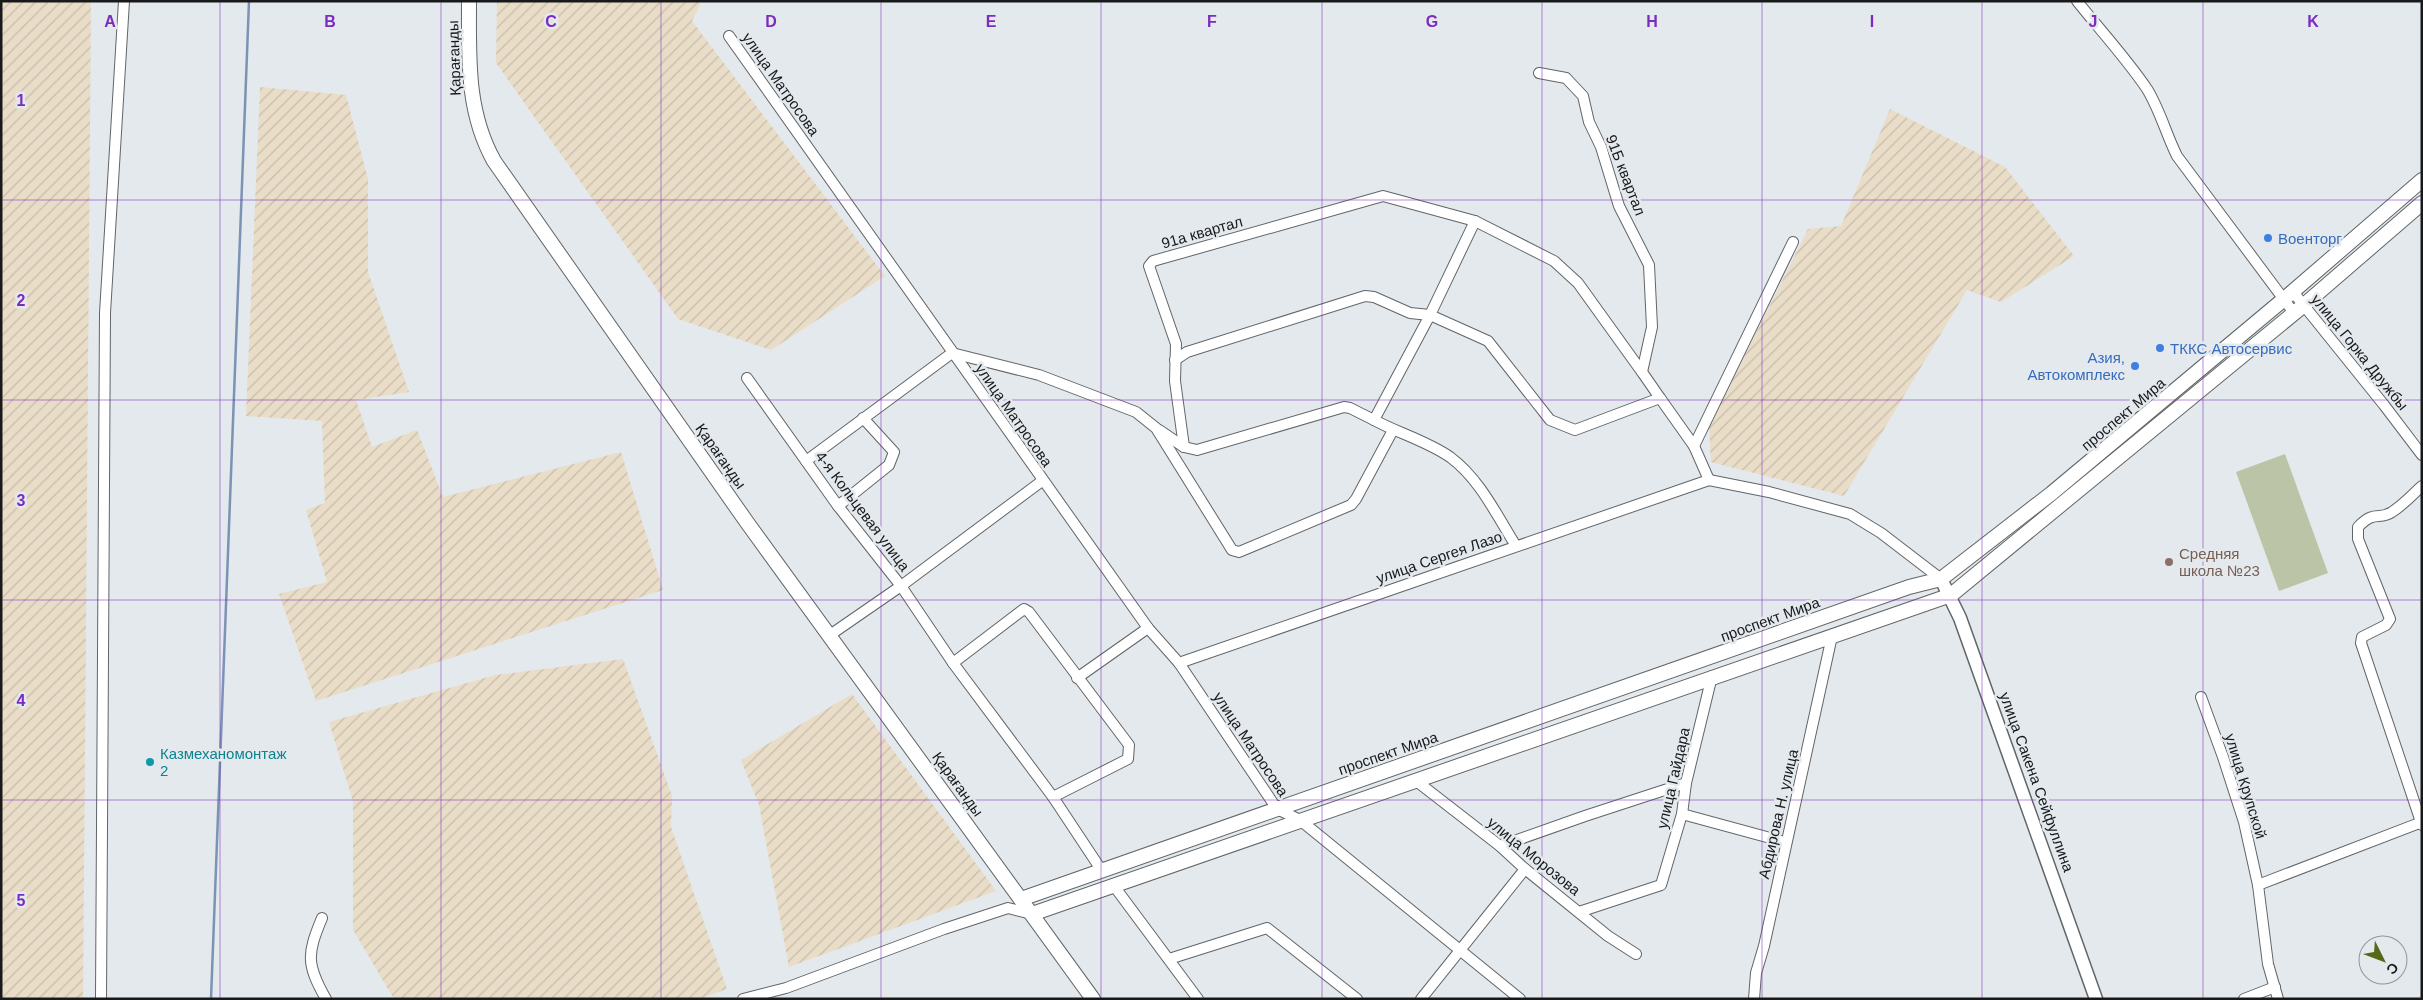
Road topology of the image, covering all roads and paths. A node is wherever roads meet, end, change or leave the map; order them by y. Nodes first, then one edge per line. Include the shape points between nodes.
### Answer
1 (124, 1) edge
2 (468, 1) edge
3 (2077, 1) edge
4 (730, 36) dead end
5 (1539, 73) dead end
6 (2422, 180) edge
7 (2422, 203) edge
8 (1475, 220) junction
9 (1793, 242) dead end
10 (2288, 296) junction
11 (2299, 309) junction
12 (1430, 315) junction
13 (952, 353) junction
14 (1175, 360) junction
15 (1642, 372) junction
16 (747, 378) dead end
17 (1660, 398) junction
18 (863, 418) junction
19 (1374, 420) junction
20 (1156, 428) junction
21 (1393, 430) junction
22 (1694, 446) junction
23 (1184, 447) junction
24 (2422, 455) edge
25 (806, 461) junction
26 (1709, 480) junction
27 (1042, 481) junction
28 (2422, 486) edge
29 (838, 506) junction
30 (1516, 546) junction
31 (1941, 579) junction
32 (900, 586) junction
33 (1951, 595) junction
34 (1148, 628) junction
35 (830, 635) junction
36 (1832, 636) junction
37 (953, 663) junction
38 (1179, 663) junction
39 (1712, 676) junction
40 (1077, 678) junction
41 (2201, 697) dead end
42 (1415, 780) junction
43 (1686, 783) junction
44 (1054, 797) junction
45 (1277, 809) junction
46 (1682, 814) junction
47 (1300, 820) junction
48 (2422, 823) edge
49 (1785, 842) junction
50 (1500, 846) junction
51 (1525, 869) junction
52 (1102, 871) junction
53 (1114, 886) junction
54 (2258, 886) junction
55 (1021, 899) junction
56 (1008, 908) junction
57 (1579, 912) junction
58 (1032, 914) junction
59 (322, 918) dead end
60 (1460, 949) junction
61 (1636, 954) dead end
62 (1169, 959) junction
63 (2275, 987) junction
64 (101, 999) edge
65 (326, 999) edge
66 (743, 999) edge
67 (1093, 999) edge
68 (1198, 999) edge
69 (1357, 999) edge
70 (1421, 999) edge
71 (1520, 999) edge
72 (1754, 999) edge
73 (2096, 999) edge
74 (2244, 999) edge
75 (2278, 999) edge

1 - 64 street via 104,313
2 - 35 main road, Қарағанды via 469,77 477,122 485,145 624,348
3 - 10 street, улица Горка Дружбы via 2146,89 2161,114 2167,138 2177,156
4 - 13 street, улица Матросова
5 - 15 street, 91Б квартал via 1566,78 1583,96 1619,206 1650,265 1652,327
6 - 10 main road, проспект Мира
7 - 11 main road, проспект Мира
8 - 12 street
8 - 14 street, 91а квартал via 1383,196 1152,261 1149,266 1176,344
8 - 15 street via 1554,261 1578,283
9 - 22 street
10 - 11 street, улица Горка Дружбы
10 - 31 main road, проспект Мира via 2068,480
11 - 24 street, улица Горка Дружбы
11 - 33 main road, проспект Мира
12 - 14 street via 1410,313 1374,297 1364,296 1186,352
12 - 17 street via 1488,341 1550,420 1575,430
12 - 19 street
13 - 18 street
13 - 20 street via 1039,375 1093,394 1136,412
13 - 27 street, улица Матросова
14 - 23 street via 1176,397
15 - 17 street
16 - 25 street, 4-я Кольцевая улица
17 - 22 street
18 - 25 street
18 - 29 street via 894,452 893,459
19 - 21 street
19 - 23 street via 1344,408 1197,450
20 - 21 street via 1232,550 1239,552 1350,505
20 - 23 street
21 - 30 street via 1442,452 1463,468 1481,490
22 - 26 street
25 - 29 street, 4-я Кольцевая улица
26 - 30 street, улица Сергея Лазо
26 - 31 street via 1850,514 1881,533
27 - 32 street
27 - 34 street, улица Матросова
28 - 48 street via 2391,513 2374,515 2358,527 2358,539 2390,619 2386,625 2362,637 2363,654
29 - 32 street, 4-я Кольцевая улица
30 - 38 street, улица Сергея Лазо
31 - 33 street, улица Сакена Сейфуллина
31 - 45 main road, проспект Мира via 1909,587
32 - 35 street
32 - 37 street, 4-я Кольцевая улица
33 - 36 main road, проспект Мира
33 - 73 street, улица Сакена Сейфуллина
34 - 38 street, улица Матросова
34 - 40 street
35 - 55 main road, Қарағанды
36 - 39 main road, проспект Мира
36 - 49 street, Абдирова Н. улица
37 - 40 street via 1024,610 1029,612
37 - 44 street, 4-я Кольцевая улица
38 - 45 street, улица Матросова
39 - 42 main road, проспект Мира
39 - 43 street, улица Гайдара
40 - 44 street via 1129,745 1128,759
41 - 54 street, улица Крупской via 2244,822
42 - 47 main road, проспект Мира
42 - 50 street, улица Морозова
43 - 46 street, улица Гайдара
43 - 50 street
44 - 52 street, 4-я Кольцевая улица
45 - 47 street
45 - 52 main road, проспект Мира
46 - 49 street
46 - 57 street, улица Гайдара via 1661,885
47 - 53 main road, проспект Мира
47 - 60 street
48 - 54 street
49 - 72 street, Абдирова Н. улица via 1756,973
50 - 51 street, улица Морозова
51 - 57 street, улица Морозова
51 - 60 street
52 - 55 main road, проспект Мира
53 - 58 main road, проспект Мира
53 - 62 street
54 - 63 street, улица Крупской via 2264,940
55 - 56 street
55 - 58 main road, Қарағанды
56 - 58 street
56 - 66 street via 786,988
57 - 61 street, улица Морозова
58 - 67 main road, Қарағанды
59 - 65 street via 310,957 312,971
60 - 70 street
60 - 71 street
62 - 68 street
62 - 69 street via 1267,928
63 - 74 street
63 - 75 street, улица Крупской

